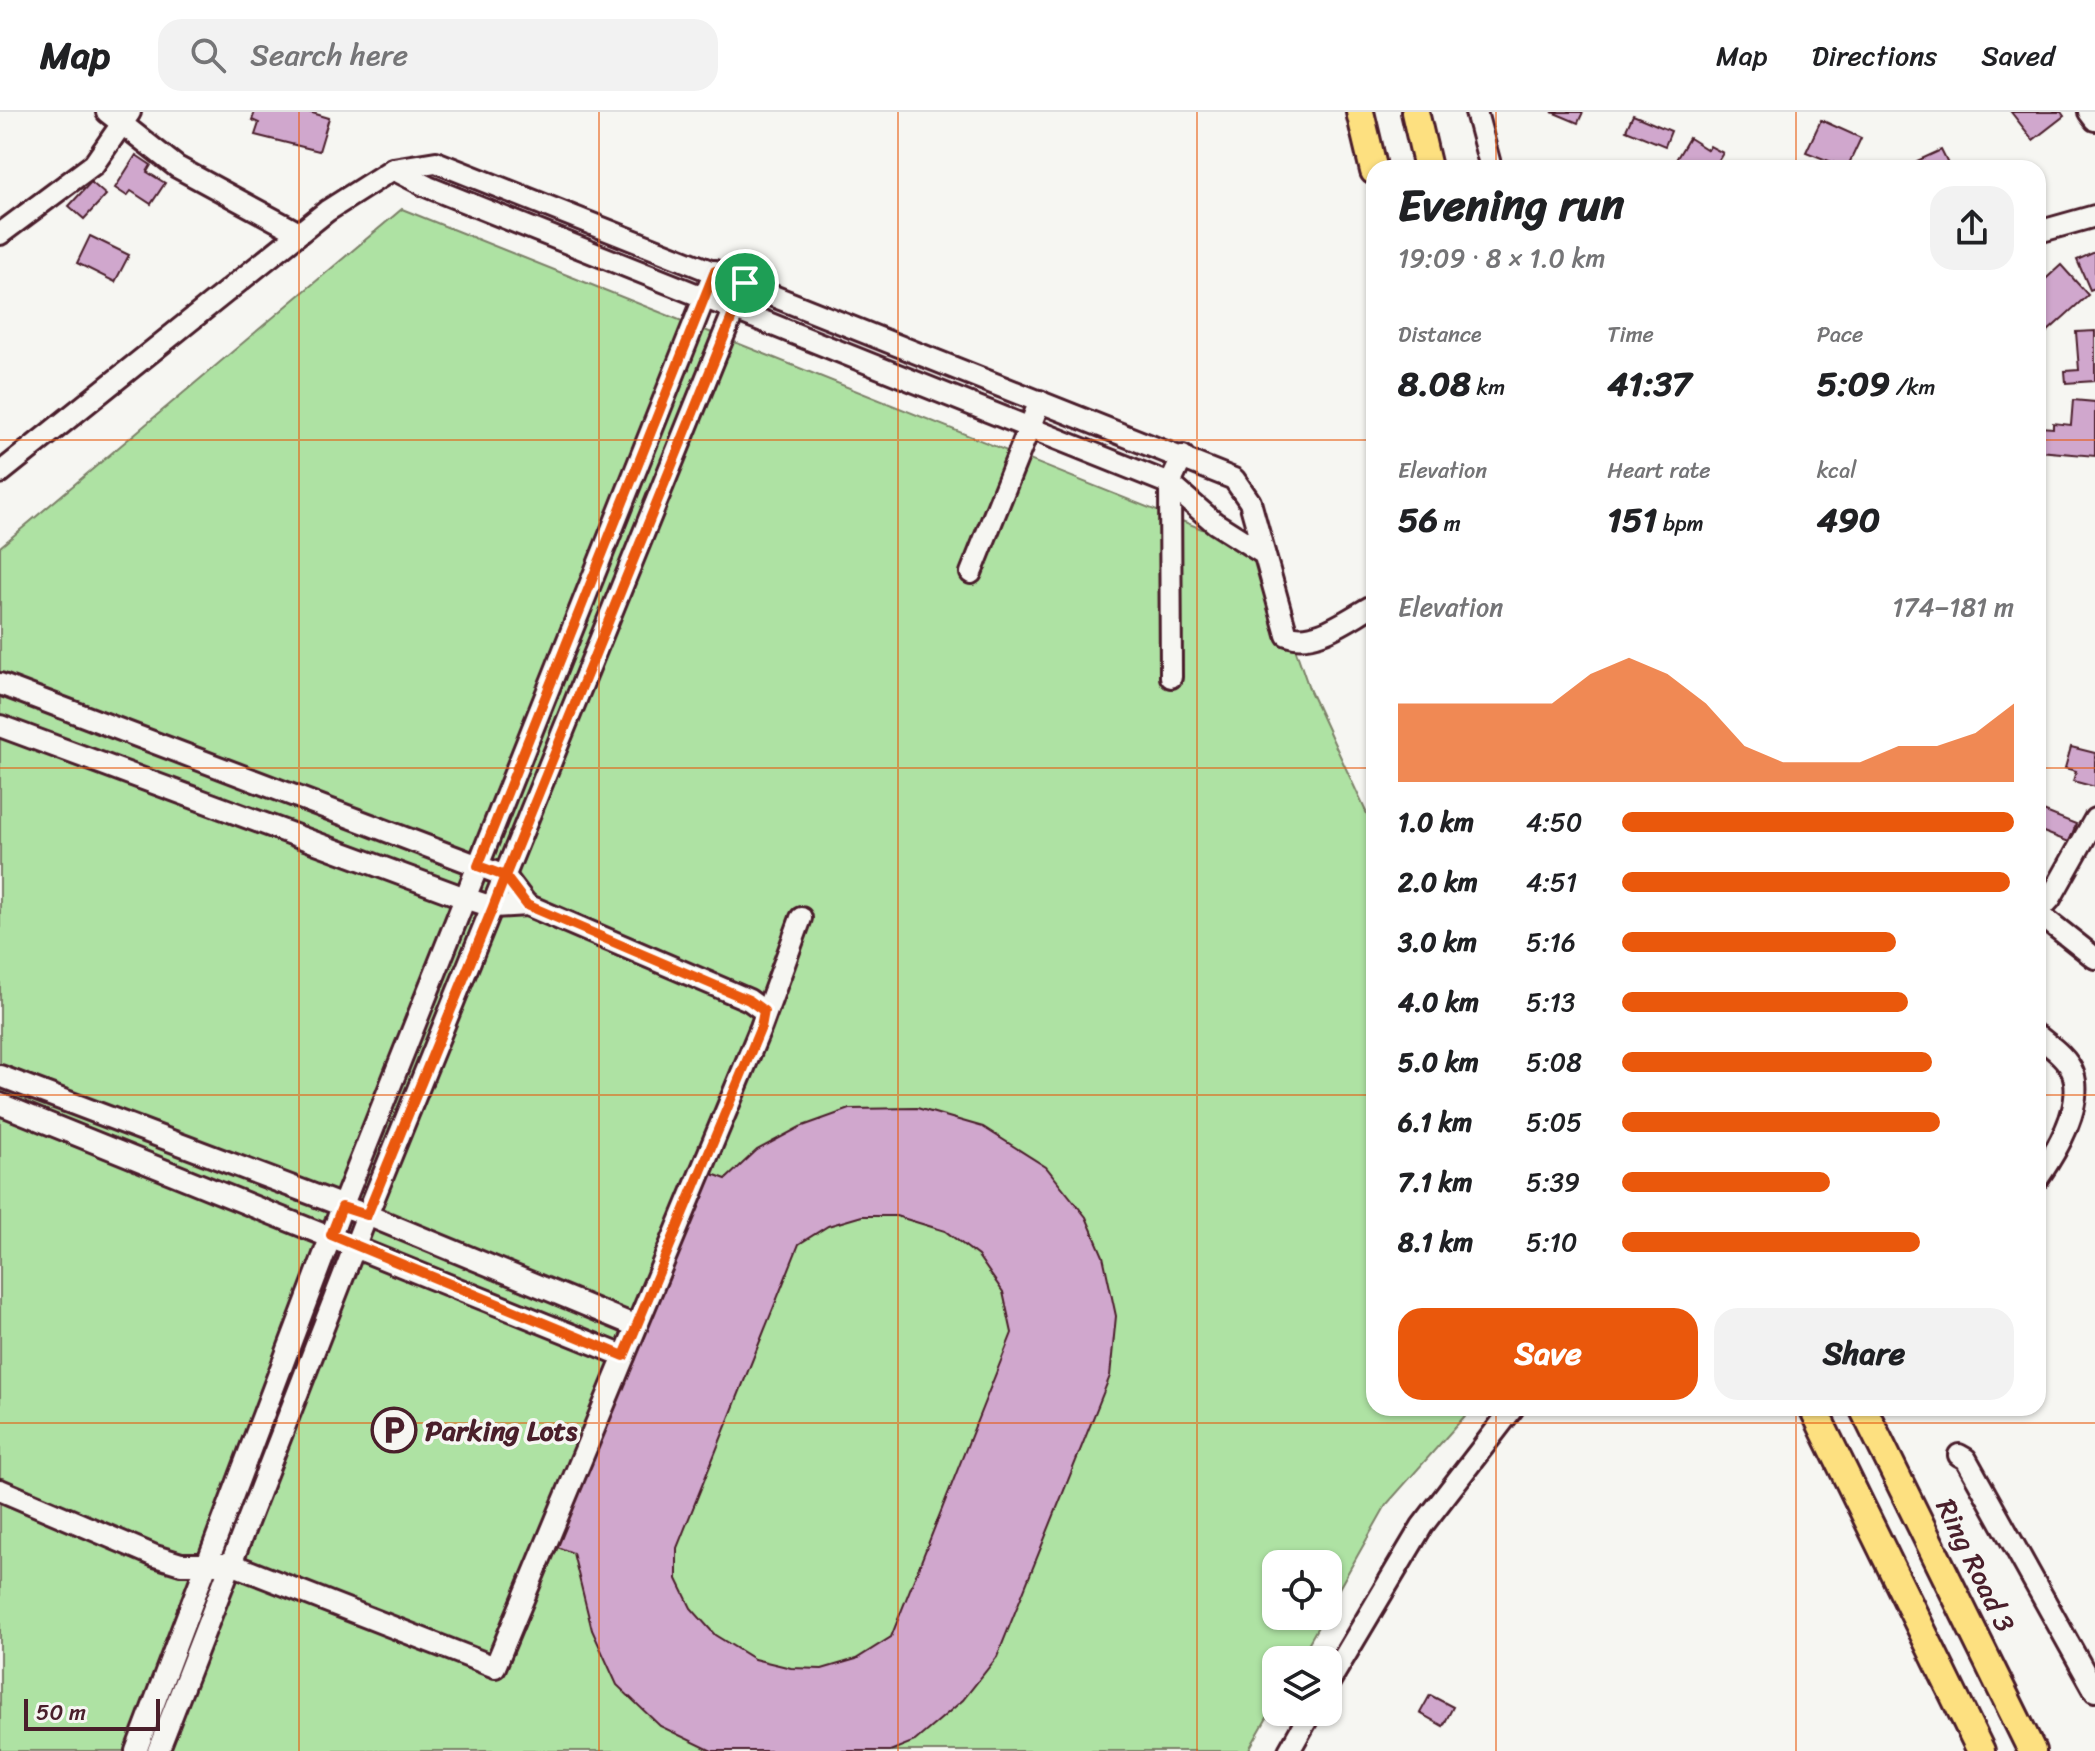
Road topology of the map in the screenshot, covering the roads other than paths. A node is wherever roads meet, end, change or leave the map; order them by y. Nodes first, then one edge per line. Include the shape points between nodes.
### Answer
1 (107, 112) edge
2 (1360, 112) edge
3 (1415, 112) edge
4 (1476, 112) edge
5 (2089, 112) edge
6 (127, 119) edge
7 (2095, 120) edge
8 (1371, 160) edge
9 (1426, 160) edge
10 (1489, 160) edge
11 (393, 169) junction
12 (2095, 216) edge
13 (2046, 230) edge
14 (299, 233) junction
15 (0, 234) edge
16 (715, 271) junction
17 (745, 283) junction
18 (704, 299) junction
19 (734, 312) junction
20 (1040, 401) junction
21 (1029, 429) junction
22 (1183, 456) junction
23 (0, 473) edge
24 (1170, 484) junction
25 (1264, 554) junction
26 (971, 573) dead end
27 (1366, 609) edge
28 (1171, 677) dead end
29 (0, 684) edge
30 (0, 726) edge
31 (2095, 819) edge
32 (478, 866) junction
33 (505, 876) junction
34 (465, 898) junction
35 (2046, 904) edge
36 (527, 905) junction
37 (493, 907) junction
38 (801, 918) dead end
39 (2046, 919) edge
40 (2095, 958) edge
41 (764, 1011) junction
42 (2046, 1043) edge
43 (0, 1076) edge
44 (0, 1104) edge
45 (2046, 1167) edge
46 (342, 1207) junction
47 (367, 1215) junction
48 (331, 1235) junction
49 (355, 1245) junction
50 (494, 1267) junction
51 (483, 1298) junction
52 (636, 1326) junction
53 (624, 1356) junction
54 (1507, 1416) edge
55 (1817, 1416) edge
56 (1870, 1416) edge
57 (1959, 1455) dead end
58 (0, 1490) edge
59 (207, 1564) junction
60 (231, 1564) junction
61 (1342, 1660) edge
62 (2095, 1691) edge
63 (1303, 1726) edge
64 (136, 1751) edge
65 (158, 1751) edge
66 (1289, 1751) edge
67 (1981, 1751) edge
68 (2032, 1751) edge

1 - 6 street
2 - 8 main road
3 - 9 main road
4 - 10 street
5 - 7 street
6 - 14 street via 177,167
6 - 15 street via 94,164
11 - 14 street
11 - 16 street via 436,162
11 - 18 street
12 - 13 street
14 - 23 street
16 - 17 street
16 - 18 street
17 - 19 street
17 - 20 street
18 - 19 street
18 - 32 street
19 - 21 street
19 - 33 street
20 - 21 street
20 - 22 street
21 - 24 street
21 - 26 street
22 - 24 street
22 - 25 street via 1234,479 1250,502
24 - 25 street via 1215,523
24 - 28 street
25 - 27 street via 1287,635 1299,640 1313,636
29 - 32 street
30 - 34 street
31 - 35 street
32 - 33 street
32 - 34 street
33 - 36 street
33 - 37 street
34 - 37 street
34 - 46 street
36 - 37 street
36 - 41 street
37 - 47 street
38 - 41 street
39 - 40 street
41 - 52 street
42 - 45 street via 2074,1074 2072,1112
43 - 46 street
44 - 48 street
46 - 47 street
46 - 48 street
47 - 49 street
47 - 50 street
48 - 49 street
48 - 59 street
49 - 51 street
49 - 60 street
50 - 51 street
50 - 52 street
51 - 53 street
52 - 53 street
53 - 60 street via 495,1667
54 - 61 street via 1422,1526
55 - 67 main road
56 - 68 main road, Ring Road 3
57 - 62 street via 1966,1459
58 - 59 street via 155,1556
59 - 60 street
59 - 64 street
60 - 65 street
63 - 66 street

